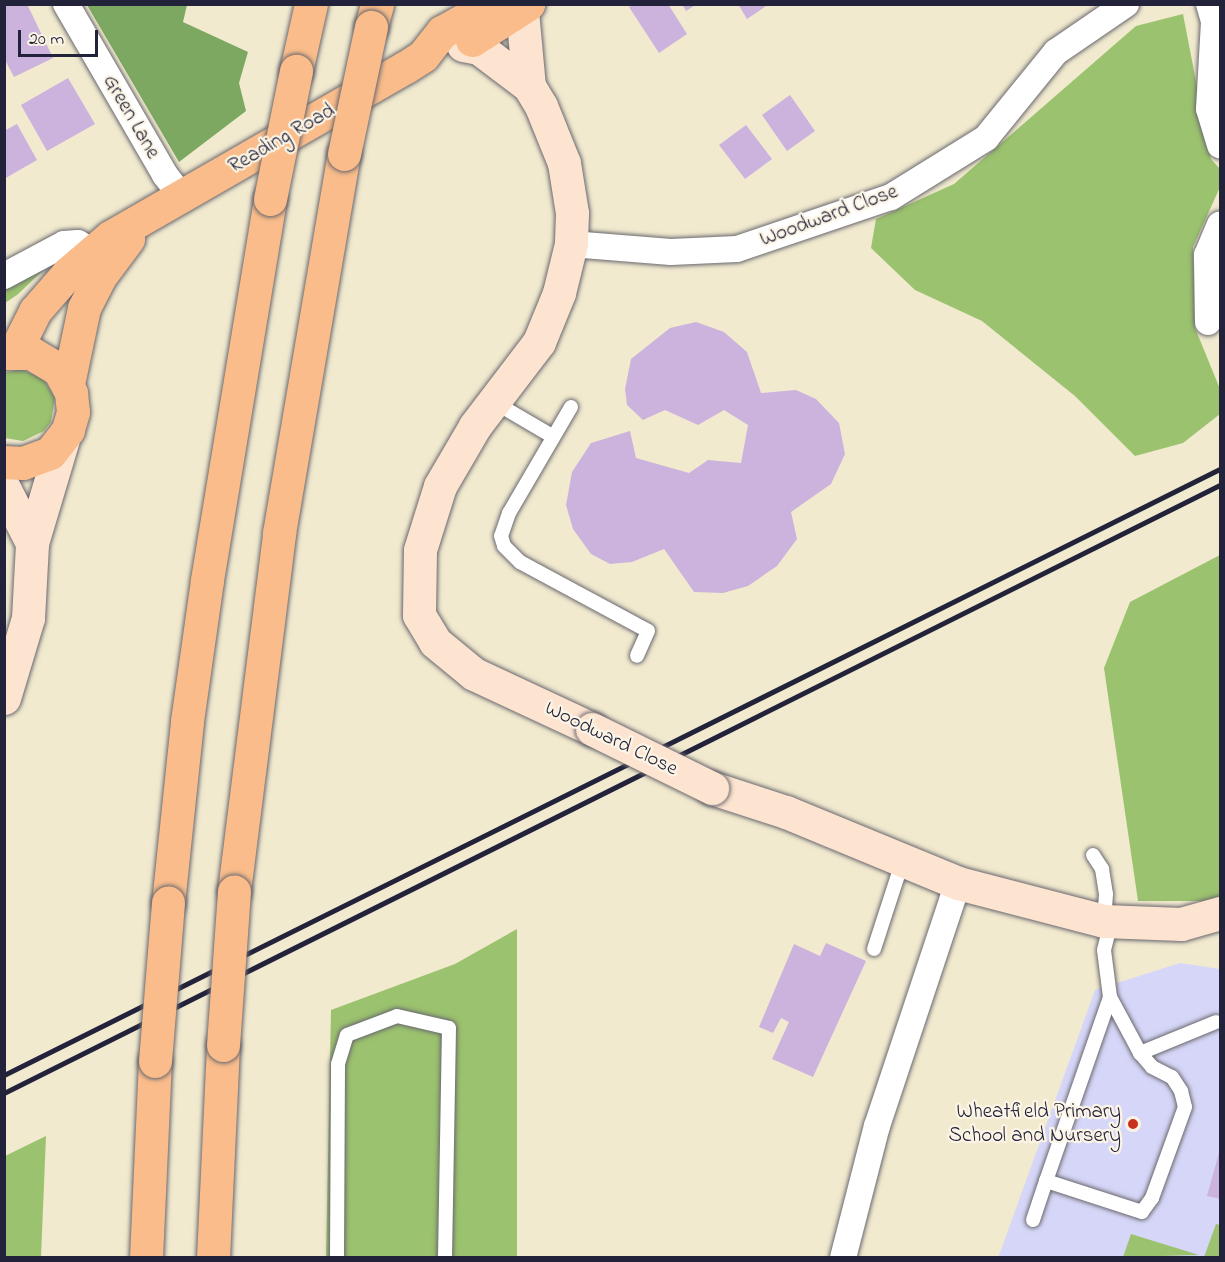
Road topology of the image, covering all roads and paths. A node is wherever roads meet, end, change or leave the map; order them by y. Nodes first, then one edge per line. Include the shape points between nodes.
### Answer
1 (66, 4) edge
2 (311, 4) edge
3 (1126, 4) edge
4 (1209, 4) edge
5 (514, 7) edge
6 (374, 16) edge
7 (463, 45) junction
8 (423, 56) junction
9 (529, 86) junction
10 (1221, 145) edge
11 (182, 196) junction
12 (142, 221) junction
13 (1221, 225) edge
14 (571, 244) junction
15 (78, 248) junction
16 (4, 276) edge
17 (1208, 322) dead end
18 (10, 352) edge
19 (68, 384) junction
20 (494, 402) junction
21 (571, 407) dead end
22 (552, 436) junction
23 (63, 439) junction
24 (4, 462) edge
25 (4, 488) edge
26 (32, 543) junction
27 (637, 656) dead end
28 (4, 698) edge
29 (1093, 855) dead end
30 (903, 860) junction
31 (958, 883) junction
32 (1221, 913) edge
33 (1107, 922) junction
34 (874, 949) dead end
35 (1110, 997) junction
36 (1216, 1022) dead end
37 (1140, 1053) junction
38 (1046, 1181) junction
39 (1033, 1220) dead end
40 (146, 1257) edge
41 (213, 1257) edge
42 (337, 1257) edge
43 (445, 1257) edge
44 (843, 1257) edge

1 - 11 street, Green Lane via 165,175
2 - 40 main road, bridge via 246,323 204,604 168,903 155,1061
3 - 14 street, Woodward Close via 1056,52 986,138 891,197 737,249 671,252
4 - 10 street via 1214,22 1209,109
5 - 7 main road, Reading Road
5 - 8 main road, Reading Road via 442,32
5 - 9 street, Woodward Close
6 - 41 main road, bridge via 344,153 279,532 234,891
7 - 8 main road, Reading Road via 440,55
7 - 9 street, Woodward Close via 479,48
8 - 11 main road, Reading Road
9 - 14 street, Woodward Close via 564,163 572,213
11 - 12 main road, Reading Road
12 - 15 main road, Reading Road
12 - 19 main road, Reading Road via 91,291 76,332
13 - 17 street via 1207,255
14 - 20 street, Woodward Close via 560,293 539,342
15 - 16 street
15 - 18 main road, Reading Road via 68,273 35,311
18 - 19 main road via 46,359
19 - 23 main road, Reading Road via 73,412
20 - 22 lane
20 - 30 street, Woodward Close, bridge via 451,463 431,509 417,576 419,615 435,642 474,674 712,788 786,812
21 - 22 lane
22 - 27 lane via 503,524 504,546 520,562 648,631
23 - 24 main road via 50,453 33,461
23 - 26 street
25 - 26 street
26 - 28 street via 28,618
29 - 33 lane via 1102,869
30 - 31 street, Woodward Close
30 - 34 lane
31 - 33 street, Woodward Close
31 - 44 street via 877,1126
32 - 33 street, Woodward Close via 1181,924
33 - 35 lane via 1104,950
35 - 37 lane
35 - 38 lane
36 - 37 lane
37 - 38 lane via 1152,1066 1172,1077 1182,1091 1185,1107 1152,1198 1142,1212
38 - 39 lane
42 - 43 lane via 338,1064 346,1035 397,1016 448,1028

